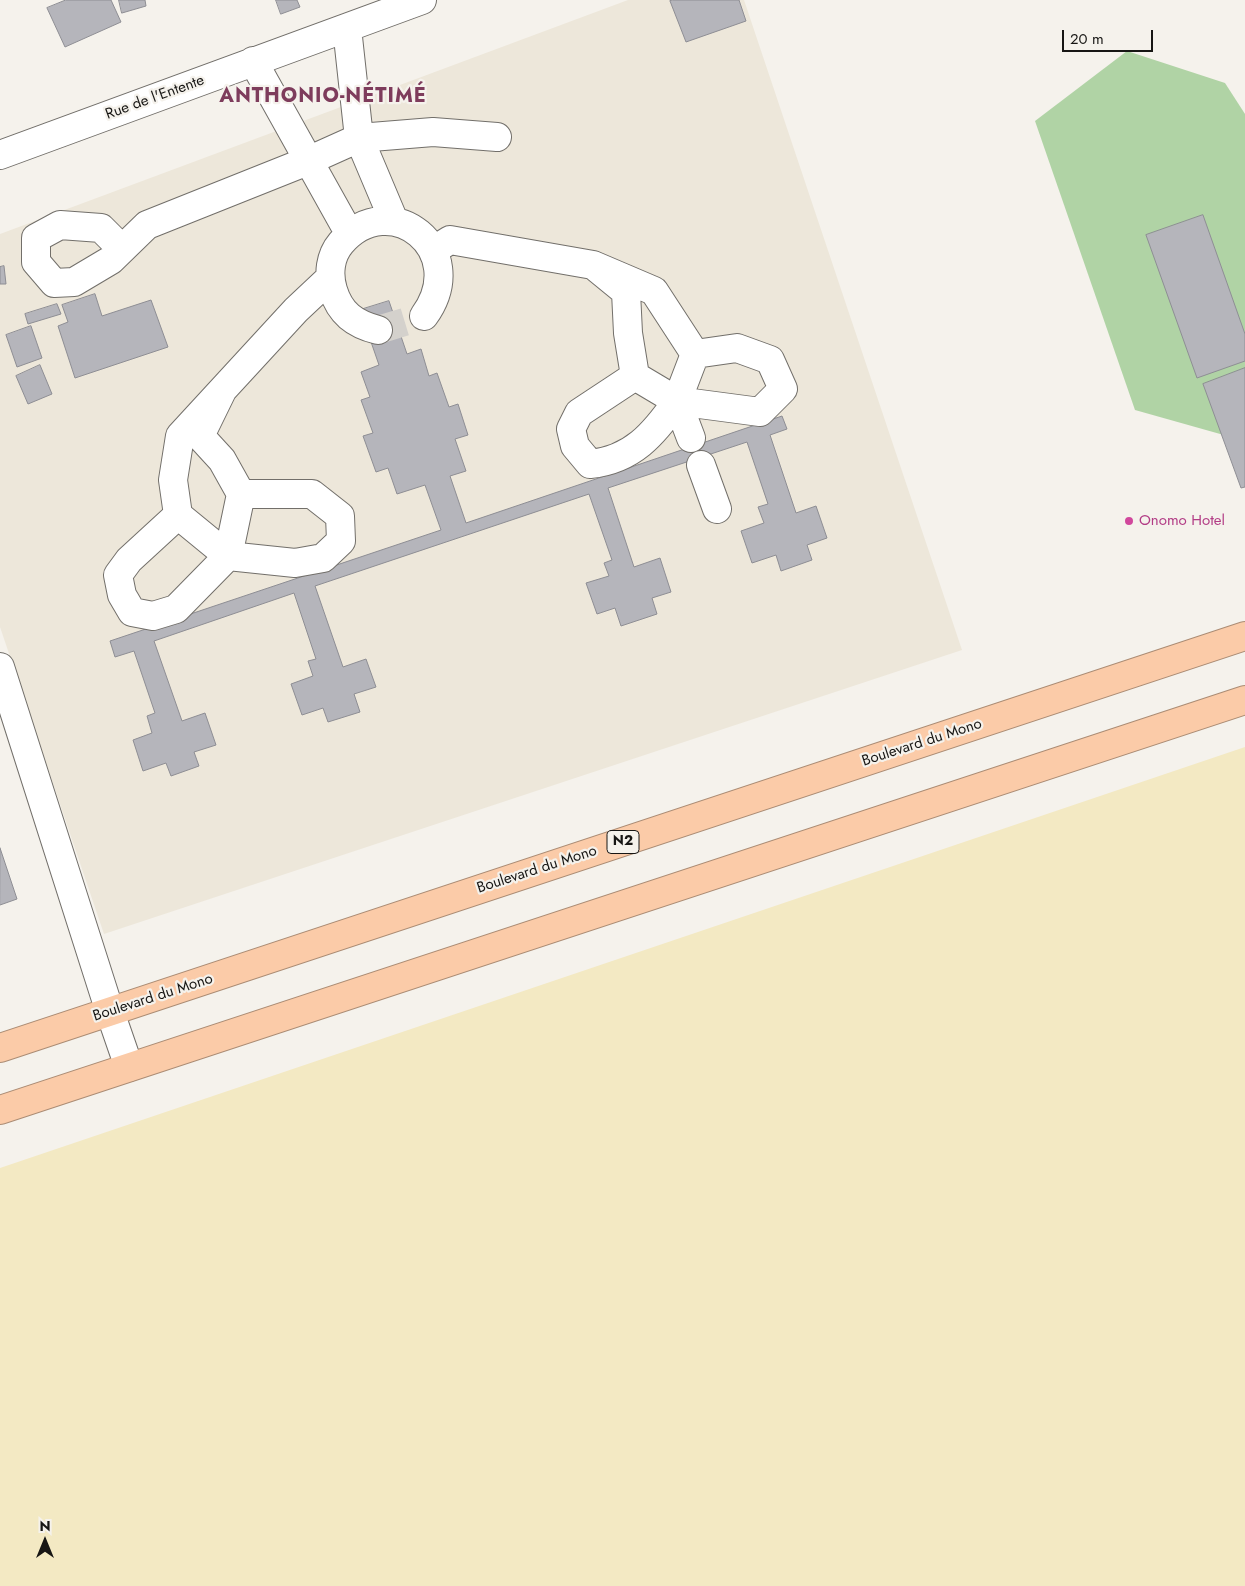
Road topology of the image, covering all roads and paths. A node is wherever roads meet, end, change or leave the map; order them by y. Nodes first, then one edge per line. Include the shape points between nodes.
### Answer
1 (422, 0) edge
2 (347, 28) junction
3 (254, 61) junction
4 (497, 137) dead end
5 (360, 138) junction
6 (0, 155) edge
7 (310, 160) junction
8 (394, 221) junction
9 (349, 234) junction
10 (122, 249) dead end
11 (434, 250) junction
12 (593, 265) junction
13 (329, 279) junction
14 (424, 316) dead end
15 (378, 330) tunnel mouth
16 (695, 354) junction
17 (635, 376) junction
18 (222, 391) junction
19 (678, 401) junction
20 (691, 438) dead end
21 (701, 465) dead end
22 (241, 494) junction
23 (717, 509) dead end
24 (178, 515) junction
25 (228, 556) junction
26 (1245, 636) edge
27 (0, 667) edge
28 (1245, 700) edge
29 (110, 1012) junction
30 (0, 1048) edge
31 (129, 1067) junction
32 (0, 1110) edge

1 - 2 street, Rue de l'Entente
2 - 3 street, Rue de l'Entente
2 - 5 street
3 - 6 street, Rue de l'Entente
3 - 7 street
4 - 5 street via 433,132
5 - 7 street
5 - 8 street
7 - 9 street
7 - 10 street via 147,226
8 - 9 street via 372,222
8 - 11 street via 422,235
9 - 13 street via 337,248
11 - 12 street via 450,240
11 - 14 street via 440,280
12 - 16 street via 654,291
12 - 17 street via 626,292
13 - 15 street via 337,303 349,318
13 - 18 street
16 - 19 street
16 - 19 street via 737,348 770,360 783,389 760,412
17 - 19 street
17 - 19 street via 578,413 572,429 576,446 590,464 609,462 632,452
18 - 22 street via 200,436 222,460
18 - 24 street via 180,436 172,480
19 - 20 street
21 - 23 street
22 - 25 street
22 - 25 street via 312,494 340,516 341,541 323,558 295,563
24 - 25 street
24 - 25 street via 129,560 118,575 122,595 132,612 153,616 176,610
26 - 29 highway, Boulevard du Mono / N2
27 - 29 street
28 - 31 highway
29 - 30 highway, Boulevard du Mono / N2
29 - 31 street
31 - 32 highway

